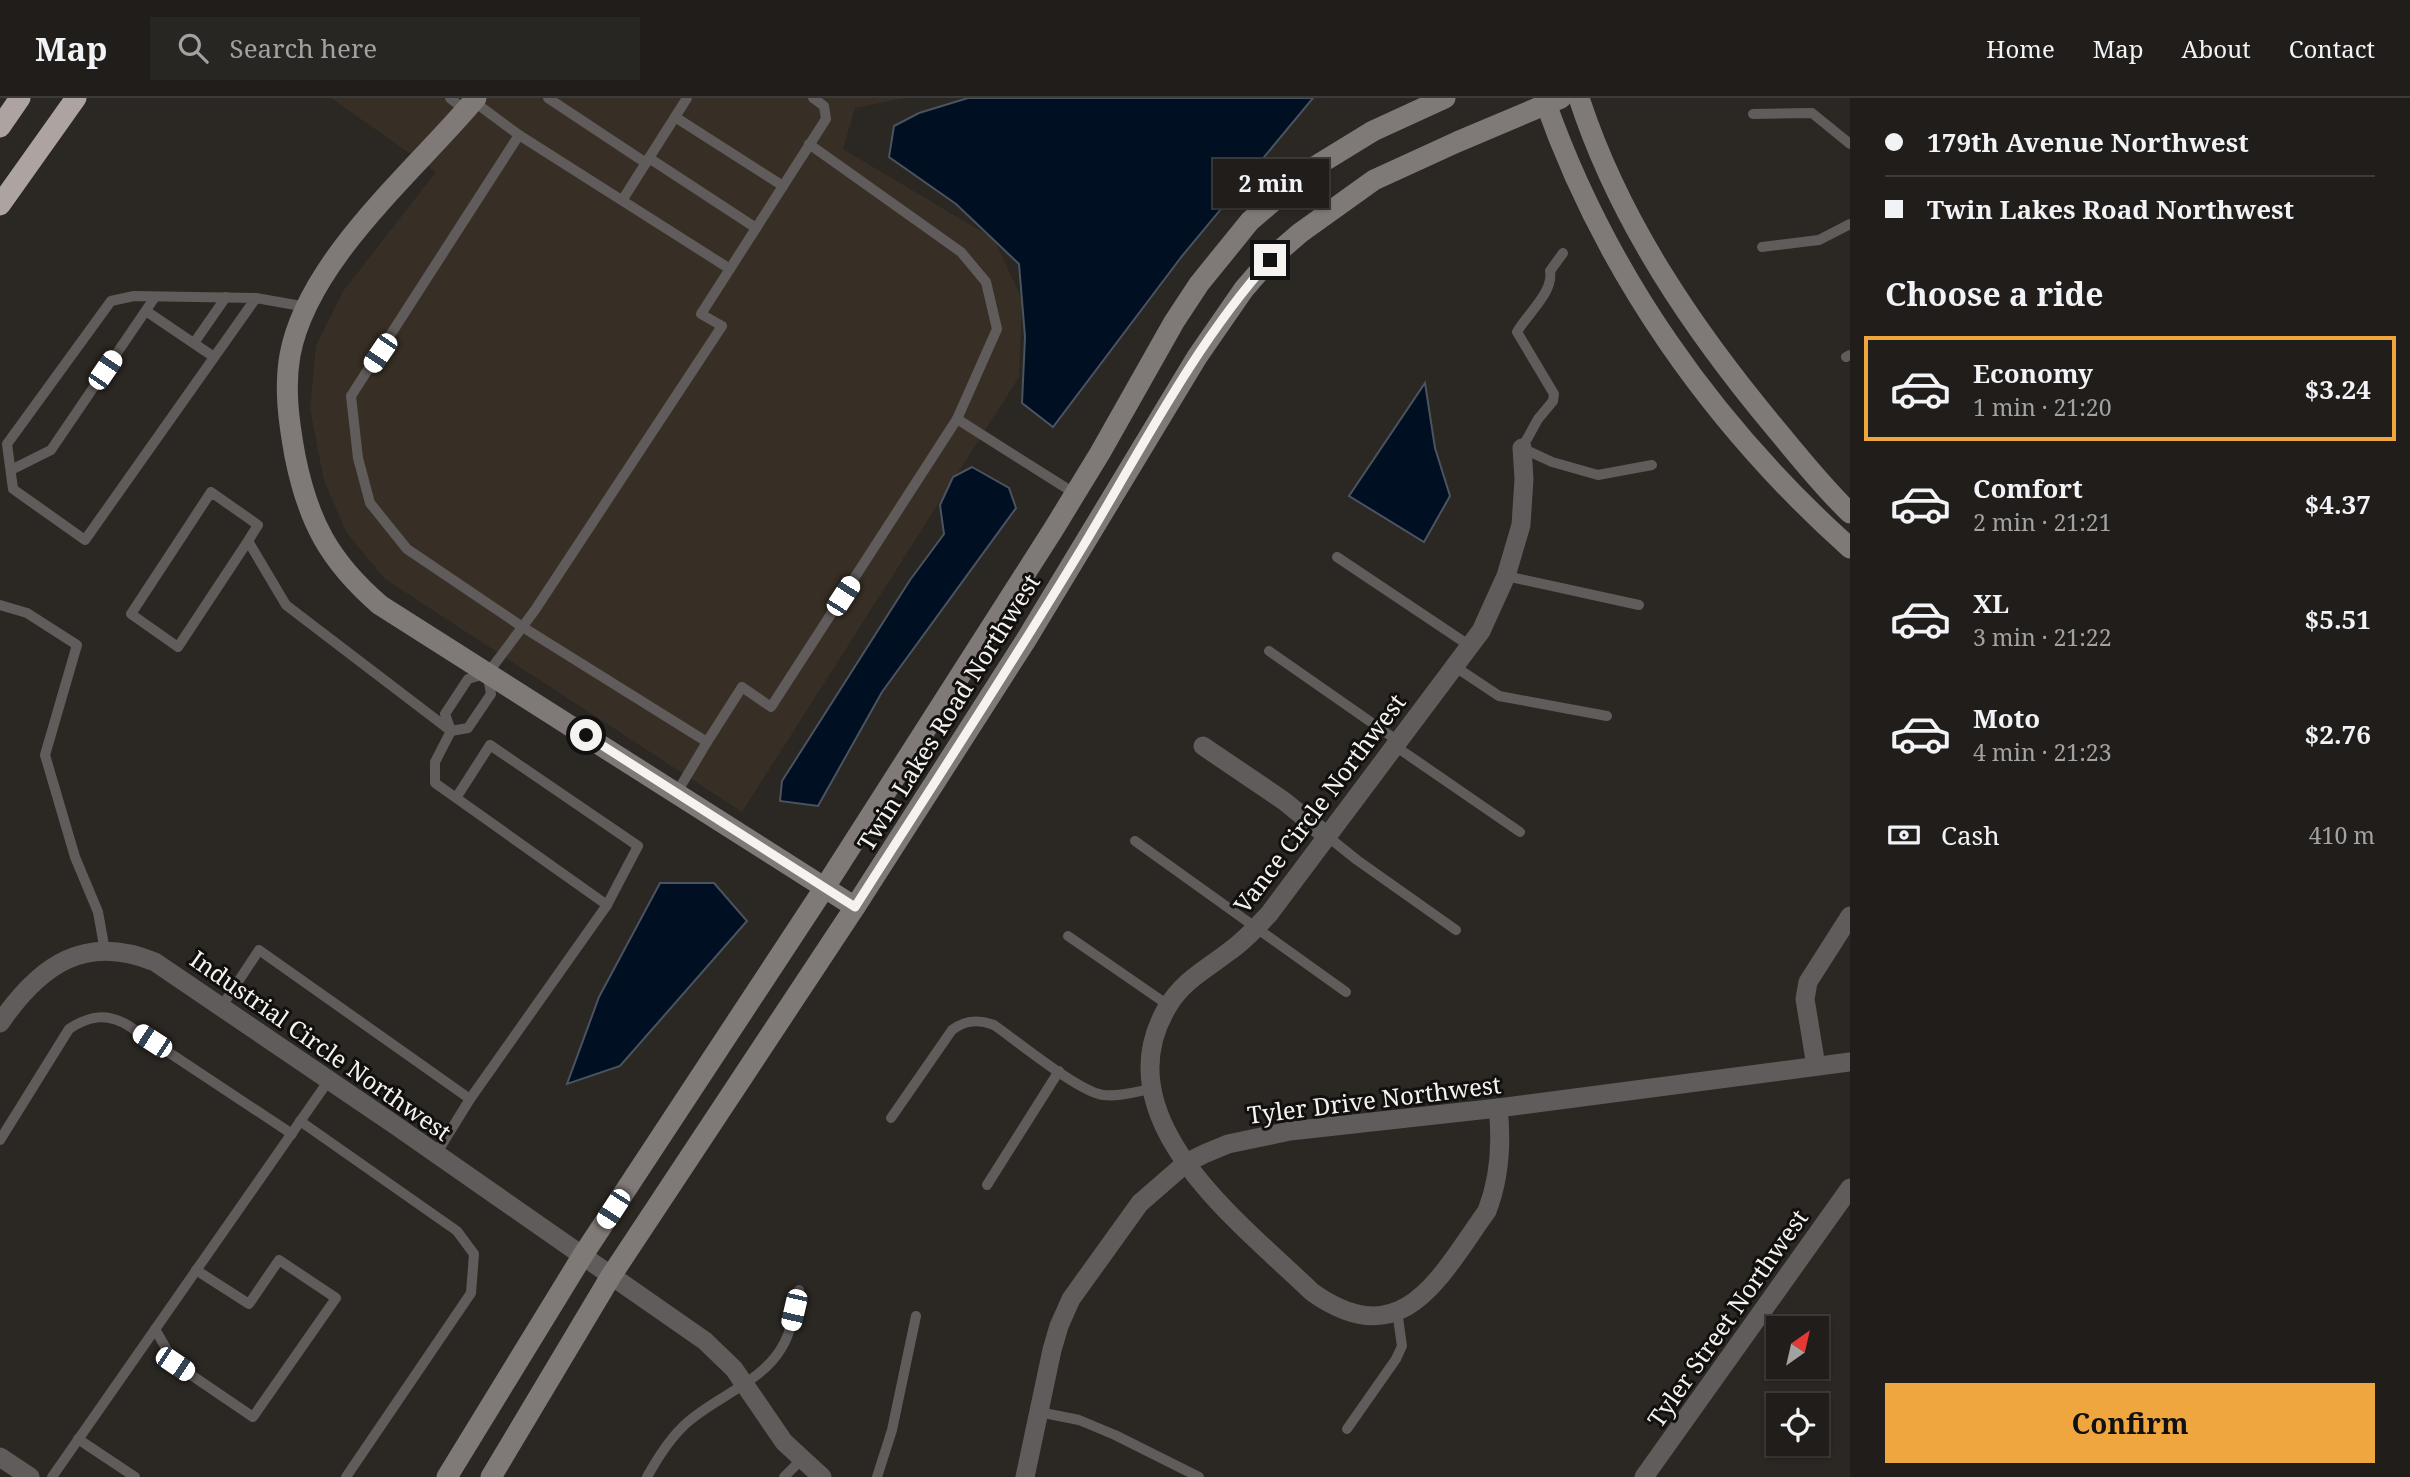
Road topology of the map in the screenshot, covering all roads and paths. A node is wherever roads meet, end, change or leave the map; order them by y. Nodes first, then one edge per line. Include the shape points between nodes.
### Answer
1 (20, 98) edge
2 (76, 98) edge
3 (548, 98) edge
4 (687, 98) edge
5 (813, 98) edge
6 (1445, 98) edge
7 (1579, 98) edge
8 (1551, 100) edge
9 (466, 102) edge
10 (1752, 114) dead end
11 (675, 117) junction
12 (0, 127) edge
13 (519, 135) junction
14 (809, 144) junction
15 (1850, 144) edge
16 (647, 161) junction
17 (783, 186) junction
18 (622, 199) junction
19 (0, 205) edge
20 (1850, 224) edge
21 (756, 228) junction
22 (1762, 247) dead end
23 (1563, 253) dead end
24 (730, 269) junction
25 (155, 297) junction
26 (226, 297) junction
27 (256, 298) junction
28 (307, 307) junction
29 (146, 311) junction
30 (194, 343) junction
31 (214, 357) junction
32 (957, 419) junction
33 (1522, 448) junction
34 (1652, 466) dead end
35 (10, 470) junction
36 (1074, 493) junction
37 (1850, 513) edge
38 (248, 541) junction
39 (1850, 548) edge
40 (1337, 557) dead end
41 (1506, 576) junction
42 (0, 605) edge
43 (1639, 605) dead end
44 (521, 626) junction
45 (1470, 646) junction
46 (1269, 652) dead end
47 (1454, 666) junction
48 (488, 673) junction
49 (1607, 716) dead end
50 (451, 731) junction
51 (707, 742) junction
52 (1396, 744) junction
53 (1203, 746) dead end
54 (676, 794) junction
55 (456, 798) junction
56 (1520, 831) dead end
57 (1327, 836) junction
58 (1135, 841) dead end
59 (825, 887) junction
60 (607, 905) junction
61 (855, 907) junction
62 (1850, 916) edge
63 (1257, 927) junction
64 (1456, 930) dead end
65 (1068, 936) dead end
66 (105, 951) junction
67 (1346, 992) dead end
68 (1168, 1005) junction
69 (222, 1006) junction
70 (0, 1023) edge
71 (1850, 1062) edge
72 (1816, 1066) junction
73 (1059, 1071) junction
74 (329, 1080) junction
75 (1151, 1089) junction
76 (470, 1099) junction
77 (1498, 1108) junction
78 (891, 1118) dead end
79 (300, 1121) junction
80 (292, 1134) junction
81 (1, 1137) edge
82 (436, 1154) junction
83 (1186, 1163) junction
84 (987, 1185) dead end
85 (1850, 1188) edge
86 (583, 1255) junction
87 (196, 1270) junction
88 (611, 1276) junction
89 (799, 1290) dead end
90 (1397, 1311) junction
91 (916, 1316) dead end
92 (155, 1329) junction
93 (743, 1384) junction
94 (1039, 1412) junction
95 (1347, 1429) dead end
96 (78, 1439) junction
97 (0, 1457) edge
98 (802, 1459) junction
99 (30, 1477) edge
100 (52, 1477) edge
101 (135, 1477) edge
102 (346, 1477) edge
103 (447, 1477) edge
104 (491, 1477) edge
105 (646, 1477) edge
106 (785, 1477) edge
107 (822, 1477) edge
108 (877, 1477) edge
109 (1025, 1477) edge
110 (1199, 1477) edge
111 (1644, 1477) edge

1 - 12 highway
2 - 19 highway
3 - 16 lane
4 - 11 lane
5 - 14 lane via 824,106 826,118
6 - 36 street, Twin Lakes Road Northwest via 1345,146 1250,221 1174,322
7 - 37 street via 1627,208 1678,300 1741,388
8 - 39 street via 1577,180 1650,317 1756,456
8 - 61 street, Twin Lakes Road Northwest via 1374,180 1300,233 1244,289 1197,357 1026,639
9 - 13 lane
9 - 28 street via 339,255
10 - 15 lane via 1812,113
11 - 16 lane
11 - 17 lane
13 - 18 lane
13 - 44 lane via 351,396 358,458 370,503 407,549
14 - 17 lane
14 - 32 lane via 961,252 986,282 997,329
16 - 18 lane
16 - 21 lane
17 - 21 lane
18 - 24 lane
20 - 22 lane via 1819,240
21 - 24 lane
23 - 33 lane via 1550,271 1545,293 1517,332 1554,394
24 - 44 lane via 701,314 722,326
25 - 26 lane
25 - 29 lane
25 - 35 lane via 111,301 7,444
26 - 27 lane
26 - 30 lane
27 - 28 lane
27 - 31 lane
28 - 48 street via 290,354 287,381 300,481 314,524 340,566 380,605
29 - 30 lane
29 - 35 lane via 51,450
30 - 31 lane
31 - 35 lane via 85,540 13,489
32 - 36 lane
32 - 51 lane via 771,707 742,687
33 - 34 lane via 1598,475
33 - 41 street, Vance Circle Northwest via 1524,508
36 - 59 street, Twin Lakes Road Northwest
38 - 38 lane via 258,525 211,492 131,614 178,647
38 - 50 lane via 286,606
40 - 45 lane
41 - 43 lane
41 - 45 street, Vance Circle Northwest
42 - 66 lane via 27,613 77,645 45,755 75,857 98,912
44 - 48 lane
44 - 51 lane
45 - 47 street, Vance Circle Northwest
46 - 52 lane
47 - 49 lane via 1499,696
47 - 52 street, Vance Circle Northwest
48 - 50 lane via 491,694 468,728
48 - 50 lane via 468,679 445,714
48 - 54 street
50 - 55 lane via 435,762 435,783
51 - 54 lane
52 - 56 lane
52 - 57 street, Vance Circle Northwest
53 - 57 street
54 - 59 street
55 - 60 lane
55 - 60 lane via 489,745 638,846
57 - 63 street, Vance Circle Northwest
57 - 64 lane
58 - 63 lane
59 - 61 street
59 - 86 street, Twin Lakes Road Northwest
60 - 76 lane
61 - 88 street, Twin Lakes Road Northwest
62 - 72 street via 1808,982 1805,999
63 - 67 lane
63 - 68 street, Vance Circle Northwest via 1193,975
65 - 68 lane
66 - 69 street, Industrial Circle Northwest via 134,953 155,962
66 - 70 street, Industrial Circle Northwest via 72,958 35,980
68 - 75 street, Vance Circle Northwest via 1150,1053
69 - 74 street, Industrial Circle Northwest
69 - 76 lane via 259,950
71 - 72 street, Tyler Drive Northwest
72 - 77 street, Tyler Drive Northwest
73 - 75 lane via 1104,1096
73 - 78 lane via 994,1026 963,1023 952,1030
73 - 84 lane
74 - 79 lane
74 - 82 street, Industrial Circle Northwest
75 - 83 street, Vance Circle Northwest via 1157,1111
76 - 82 lane
77 - 83 street, Tyler Drive Northwest via 1255,1136
77 - 90 street via 1500,1158 1487,1211 1434,1285 1420,1300
79 - 80 lane
79 - 102 lane via 457,1231 474,1254 471,1293
80 - 81 lane via 129,1026 104,1016 69,1029
80 - 87 lane
82 - 86 street, Industrial Circle Northwest
83 - 90 street, Vance Circle Northwest via 1208,1191 1331,1306 1367,1315
83 - 94 street, Tyler Drive Northwest via 1140,1203 1071,1299 1059,1325
85 - 111 street, Tyler Street Northwest
86 - 88 street, Industrial Circle Northwest
86 - 103 street, Twin Lakes Road Northwest
87 - 92 lane
87 - 92 lane via 249,1304 279,1260 336,1298 253,1418 175,1364
88 - 93 street, Industrial Circle Northwest via 705,1340
88 - 104 street, Twin Lakes Road Northwest
89 - 93 lane via 783,1346 774,1360
90 - 95 lane via 1402,1346
91 - 108 lane via 892,1430
92 - 96 lane
93 - 98 street, Industrial Circle Northwest
93 - 105 lane via 673,1436
94 - 109 street, Tyler Drive Northwest
94 - 110 lane via 1079,1420
96 - 100 lane
96 - 101 lane
97 - 99 street
98 - 106 lane
98 - 107 street, Industrial Circle Northwest

